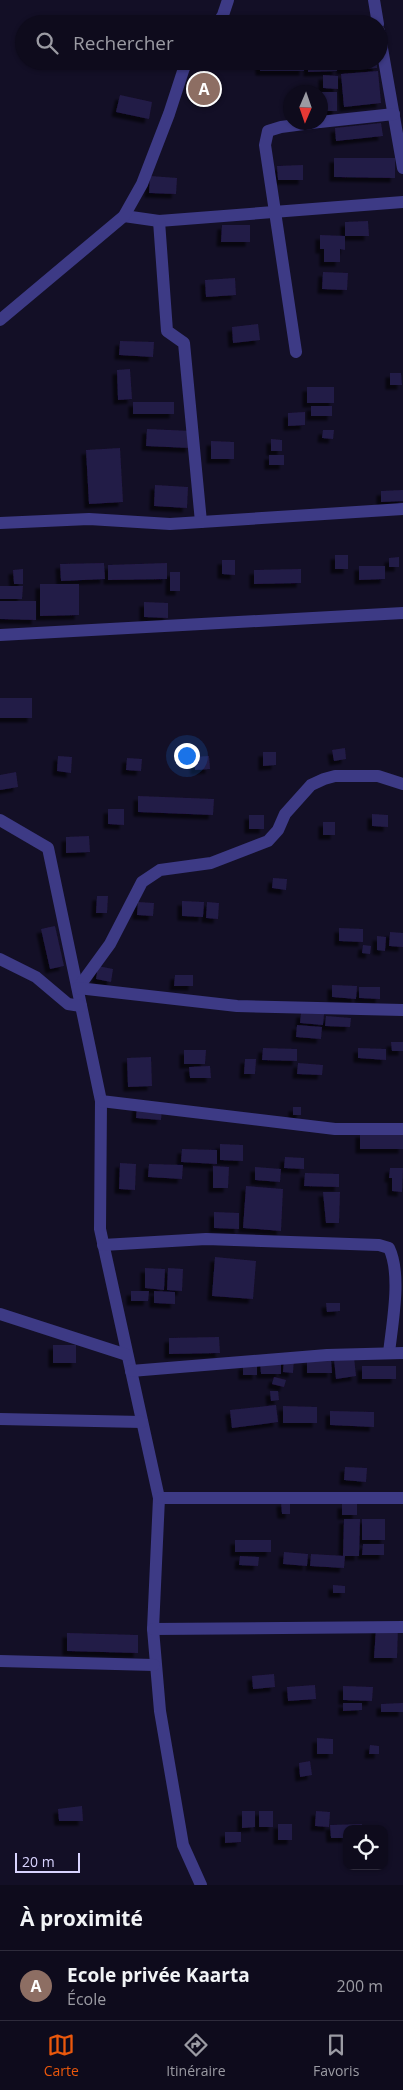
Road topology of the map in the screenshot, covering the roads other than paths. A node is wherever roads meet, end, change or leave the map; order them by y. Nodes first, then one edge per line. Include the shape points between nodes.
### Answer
1 (228, 0) edge
2 (374, 0) edge
3 (222, 15) edge
4 (376, 15) edge
5 (183, 70) edge
6 (386, 70) edge
7 (394, 114) junction
8 (328, 121) edge
9 (283, 127) edge
10 (402, 146) edge
11 (403, 168) edge
12 (403, 202) edge
13 (274, 212) junction
14 (124, 216) junction
15 (159, 222) junction
16 (0, 320) edge
17 (296, 352) dead end
18 (403, 510) edge
19 (201, 522) junction
20 (0, 523) edge
21 (403, 613) edge
22 (0, 635) edge
23 (403, 784) edge
24 (0, 820) edge
25 (0, 959) edge
26 (78, 988) junction
27 (81, 1006) junction
28 (403, 1010) edge
29 (100, 1100) junction
30 (403, 1129) edge
31 (103, 1245) junction
32 (399, 1287) edge
33 (0, 1314) edge
34 (389, 1353) junction
35 (403, 1354) edge
36 (127, 1355) junction
37 (130, 1371) junction
38 (0, 1419) edge
39 (142, 1422) junction
40 (159, 1498) junction
41 (403, 1498) edge
42 (403, 1627) edge
43 (153, 1629) junction
44 (0, 1661) edge
45 (154, 1664) junction
46 (201, 1885) edge

1 - 3 street
2 - 4 street
5 - 14 street via 142,184
6 - 7 street
7 - 8 street
7 - 10 street
9 - 13 street via 268,131 265,145
10 - 11 street
12 - 13 street
13 - 15 street
13 - 17 street
14 - 15 street
14 - 16 street
15 - 19 street via 167,331 184,343
18 - 19 street
19 - 20 street via 170,524 89,519
21 - 22 street
23 - 26 street via 378,776 324,778 311,785 285,814 278,830 268,841 211,864 160,870 142,882 110,944
24 - 26 street via 48,848
25 - 27 street via 36,976 68,1004
26 - 27 street
26 - 28 street via 237,1006
27 - 29 street
29 - 30 street via 335,1129
29 - 31 street via 100,1230
31 - 32 street via 206,1239 379,1245 389,1248
31 - 36 street
32 - 34 street
33 - 36 street
34 - 35 street
34 - 37 street
36 - 37 street
37 - 39 street
38 - 39 street
39 - 40 street
40 - 41 street
40 - 43 street
42 - 43 street
43 - 45 street
44 - 45 street
45 - 46 street via 183,1845

